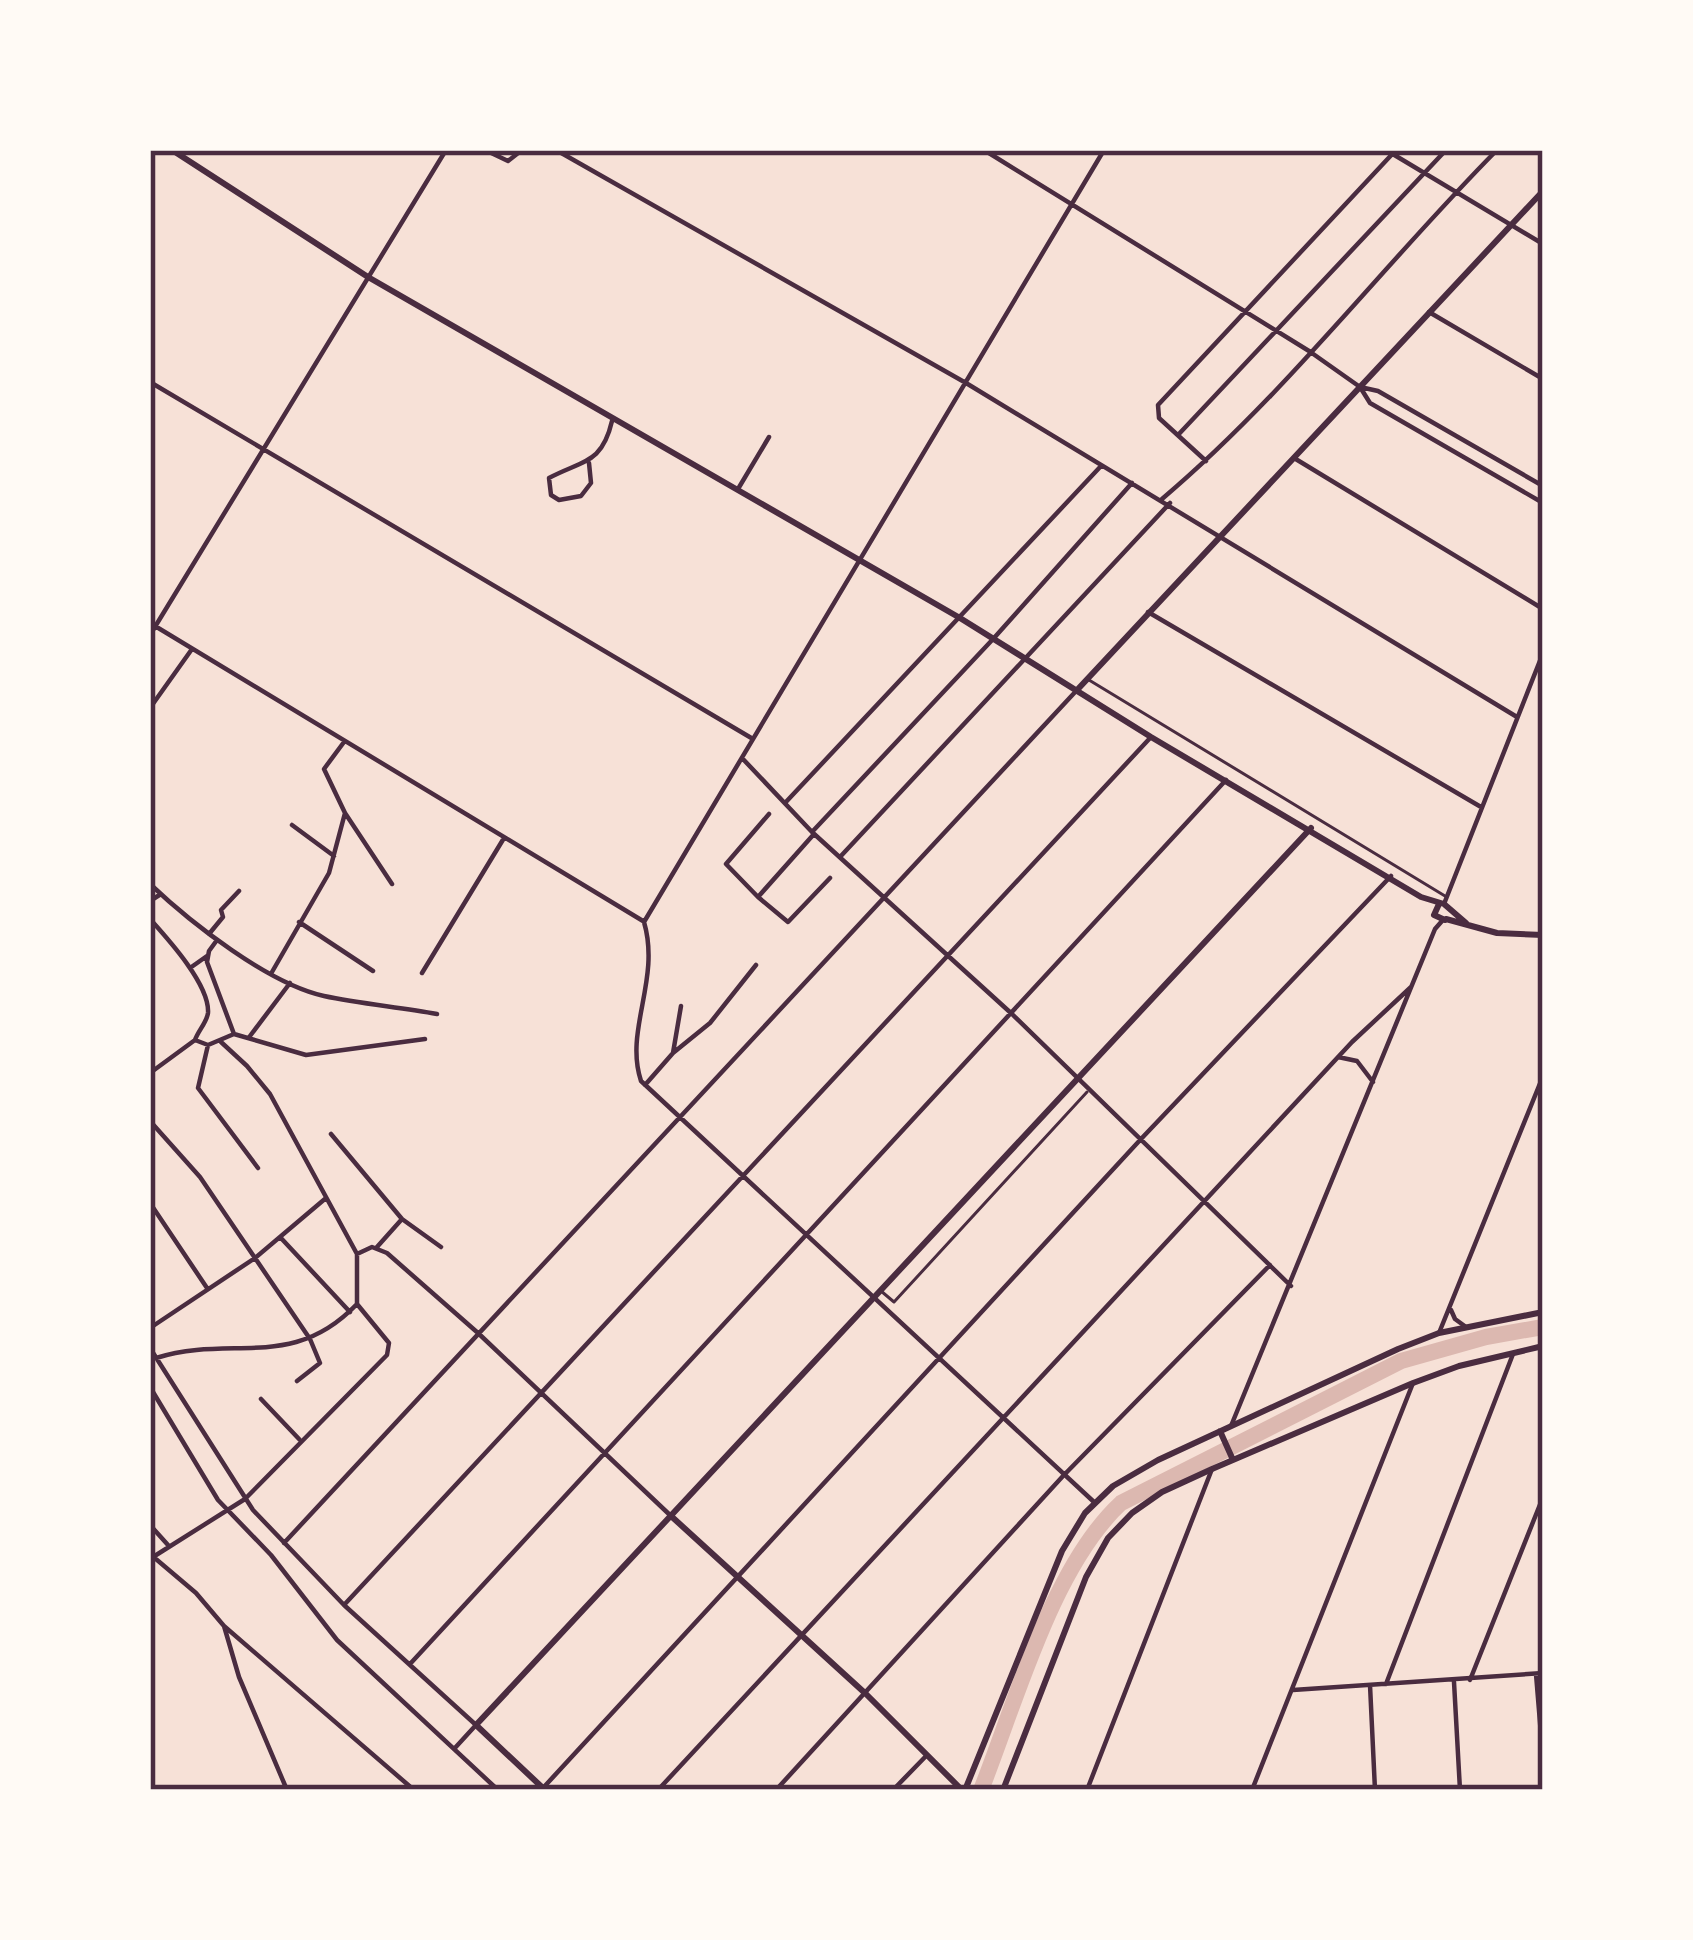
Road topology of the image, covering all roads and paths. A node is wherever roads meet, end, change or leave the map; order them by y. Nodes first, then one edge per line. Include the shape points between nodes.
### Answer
1 (172, 150) edge
2 (446, 150) edge
3 (485, 150) edge
4 (522, 150) edge
5 (556, 150) edge
6 (985, 150) edge
7 (1104, 150) edge
8 (1446, 150) edge
9 (1497, 150) edge
10 (1392, 151) edge
11 (1423, 173) junction
12 (1543, 191) edge
13 (1454, 193) junction
14 (1073, 202) junction
15 (1511, 225) junction
16 (1543, 244) edge
17 (368, 277) junction
18 (1429, 312) junction
19 (1243, 313) junction
20 (1275, 332) junction
21 (1309, 351) junction
22 (1543, 379) edge
23 (150, 382) edge
24 (966, 383) junction
25 (1360, 387) junction
26 (612, 421) junction
27 (1178, 435) junction
28 (769, 437) dead end
29 (1478, 445) junction
30 (261, 448) junction
31 (1294, 458) junction
32 (1469, 459) junction
33 (1206, 461) junction
34 (589, 463) junction
35 (1101, 466) junction
36 (1132, 483) junction
37 (1543, 486) edge
38 (738, 489) junction
39 (1162, 499) junction
40 (1170, 503) junction
41 (1543, 503) edge
42 (1221, 535) junction
43 (860, 562) junction
44 (1543, 609) edge
45 (1148, 613) junction
46 (960, 618) junction
47 (153, 624) edge
48 (150, 635) edge
49 (994, 638) junction
50 (192, 648) junction
51 (1543, 652) edge
52 (1024, 657) junction
53 (1088, 679) junction
54 (1078, 689) junction
55 (150, 708) edge
56 (1517, 717) junction
57 (1150, 737) junction
58 (753, 739) junction
59 (345, 742) junction
60 (742, 758) junction
61 (1226, 780) junction
62 (784, 804) junction
63 (1481, 808) junction
64 (345, 813) junction
65 (769, 814) dead end
66 (292, 825) dead end
67 (1311, 828) junction
68 (813, 833) junction
69 (504, 838) junction
70 (334, 856) junction
71 (840, 857) junction
72 (1391, 876) junction
73 (830, 878) dead end
74 (150, 884) edge
75 (392, 884) dead end
76 (238, 891) dead end
77 (160, 894) junction
78 (883, 896) junction
79 (758, 897) junction
80 (150, 901) edge
81 (1442, 911) junction
82 (150, 919) edge
83 (298, 922) junction
84 (644, 922) junction
85 (209, 934) junction
86 (1543, 934) edge
87 (218, 940) junction
88 (207, 956) junction
89 (948, 956) junction
90 (756, 965) dead end
91 (190, 968) junction
92 (373, 971) dead end
93 (272, 972) junction
94 (422, 974) dead end
95 (290, 983) junction
96 (1411, 987) junction
97 (682, 1006) dead end
98 (437, 1014) dead end
99 (1012, 1014) junction
100 (234, 1034) junction
101 (248, 1038) junction
102 (195, 1040) junction
103 (425, 1040) dead end
104 (221, 1042) junction
105 (208, 1045) junction
106 (673, 1053) junction
107 (1338, 1057) junction
108 (150, 1072) edge
109 (1543, 1076) edge
110 (1077, 1080) junction
111 (1373, 1082) junction
112 (644, 1084) junction
113 (1089, 1090) junction
114 (678, 1118) junction
115 (150, 1120) edge
116 (331, 1134) dead end
117 (1142, 1139) junction
118 (258, 1168) dead end
119 (741, 1178) junction
120 (326, 1198) junction
121 (1206, 1200) junction
122 (150, 1203) edge
123 (402, 1219) junction
124 (807, 1236) junction
125 (280, 1237) junction
126 (377, 1246) junction
127 (441, 1247) dead end
128 (357, 1254) junction
129 (255, 1258) junction
130 (1270, 1265) junction
131 (1291, 1286) junction
132 (207, 1288) junction
133 (880, 1290) junction
134 (873, 1298) junction
135 (894, 1302) junction
136 (357, 1304) junction
137 (1450, 1307) junction
138 (886, 1310) junction
139 (350, 1312) junction
140 (1543, 1312) edge
141 (150, 1328) edge
142 (1466, 1328) junction
143 (478, 1333) junction
144 (1439, 1333) junction
145 (310, 1339) junction
146 (1543, 1346) edge
147 (150, 1348) edge
148 (1514, 1353) junction
149 (156, 1358) junction
150 (940, 1359) junction
151 (297, 1381) dead end
152 (1413, 1384) junction
153 (150, 1387) edge
154 (542, 1395) junction
155 (261, 1399) dead end
156 (1001, 1418) junction
157 (1231, 1426) junction
158 (1221, 1434) junction
159 (299, 1439) junction
160 (604, 1454) junction
161 (1232, 1456) junction
162 (1212, 1469) junction
163 (1063, 1476) junction
164 (1543, 1497) edge
165 (244, 1499) junction
166 (1095, 1502) junction
167 (225, 1508) junction
168 (671, 1516) junction
169 (150, 1525) edge
170 (284, 1543) junction
171 (168, 1545) junction
172 (152, 1556) edge
173 (738, 1578) junction
174 (344, 1605) junction
175 (224, 1627) junction
176 (801, 1635) junction
177 (410, 1664) junction
178 (1539, 1673) edge
179 (1470, 1680) junction
180 (1454, 1681) junction
181 (1386, 1684) junction
182 (1370, 1685) junction
183 (1293, 1690) junction
184 (866, 1694) junction
185 (476, 1725) junction
186 (454, 1749) junction
187 (928, 1753) junction
188 (1543, 1759) edge
189 (544, 1789) edge
190 (287, 1790) edge
191 (414, 1790) edge
192 (498, 1790) edge
193 (658, 1790) edge
194 (776, 1790) edge
195 (893, 1790) edge
196 (963, 1790) edge
197 (1003, 1790) edge
198 (1087, 1790) edge
199 (1252, 1790) edge
200 (1375, 1790) edge
201 (1460, 1790) edge

1 - 17 street
2 - 17 street
3 - 4 street via 508,161
5 - 24 street
6 - 14 street
7 - 14 street
8 - 11 street
9 - 13 street
10 - 11 street
10 - 19 street
11 - 13 street
11 - 20 street
12 - 15 street
13 - 15 street
13 - 21 street
14 - 19 street
14 - 24 street
15 - 16 street
15 - 18 street
17 - 26 street
17 - 30 street
18 - 22 street
18 - 25 street
19 - 20 street
19 - 27 street via 1158,405 1159,418
20 - 21 street
20 - 27 street
21 - 25 street
21 - 33 street
23 - 30 street
24 - 35 street
24 - 43 street
25 - 29 street
25 - 31 street
25 - 32 street via 1370,403
26 - 34 street
26 - 38 street
27 - 33 street
28 - 38 street
29 - 32 street
29 - 37 street
30 - 47 street
30 - 58 street
31 - 42 street
31 - 44 street
32 - 41 street
33 - 39 street
34 - 34 street via 549,478 551,495 580,496 591,483
35 - 36 street
35 - 46 street
36 - 39 street
36 - 49 street
38 - 43 street
39 - 40 street
40 - 42 street
40 - 52 street
42 - 45 street
42 - 56 street
43 - 46 street
43 - 58 street
45 - 53 street
45 - 63 street
46 - 49 street
46 - 62 street
47 - 48 street
47 - 50 street
49 - 52 street
49 - 68 street
50 - 55 street
50 - 59 street
51 - 56 street
52 - 54 street
52 - 71 street
53 - 54 street
53 - 81 lane
54 - 57 street
54 - 78 street
56 - 63 street
57 - 61 street
57 - 89 street
58 - 60 street
59 - 64 street via 324,769
59 - 69 street
60 - 62 street
60 - 84 street
61 - 67 street
61 - 99 street
62 - 68 street
63 - 81 street
64 - 70 street
64 - 75 street
65 - 79 street via 726,864
66 - 70 street
67 - 72 street
67 - 110 street
68 - 71 street
68 - 79 street
69 - 84 street
69 - 94 street
70 - 83 street
71 - 78 street
72 - 81 street
72 - 117 street
73 - 79 street via 788,922
74 - 77 street
76 - 85 street
77 - 80 street
77 - 85 street
78 - 89 street
78 - 114 street
81 - 86 street via 1497,934
81 - 96 street
82 - 91 street
83 - 92 street
83 - 93 street
84 - 112 street via 652,962 635,1054
85 - 87 street
87 - 88 street
87 - 93 street
88 - 91 street
88 - 100 street
89 - 99 street
89 - 119 street
90 - 106 street via 710,1023
91 - 102 street via 208,1014
93 - 95 street
95 - 98 street
95 - 101 street
96 - 107 street
96 - 111 street
97 - 106 street
99 - 110 street
99 - 124 street
100 - 101 street
100 - 104 street
101 - 103 street via 306,1055
102 - 105 street
102 - 108 street
104 - 105 street
104 - 120 street via 269,1094
105 - 118 street via 198,1088
106 - 112 street
107 - 111 street via 1357,1060
107 - 121 street
109 - 137 street
110 - 113 street
110 - 133 street
111 - 131 street
112 - 114 street
113 - 117 street
113 - 135 lane
114 - 119 street
114 - 143 street
115 - 129 street
116 - 123 street
117 - 121 street
117 - 150 street
119 - 124 street
119 - 154 street
120 - 125 street
120 - 128 street
121 - 130 street
121 - 156 street
122 - 132 street
123 - 126 street
123 - 127 street
124 - 134 street
124 - 160 street
125 - 129 street
125 - 139 street
126 - 128 street
126 - 143 street
128 - 136 street
129 - 132 street
129 - 145 street
130 - 131 street
130 - 163 street
131 - 157 street
132 - 141 street
133 - 134 street
133 - 135 lane
134 - 138 street
134 - 168 street
135 - 138 lane
136 - 139 street
136 - 159 street via 390,1350
137 - 142 street
137 - 144 street
138 - 150 street
139 - 145 street
140 - 142 street
142 - 144 street
143 - 154 street
143 - 170 street
144 - 157 street
145 - 149 street
145 - 151 street via 320,1363
146 - 148 street
147 - 149 street
148 - 152 street
148 - 181 street
149 - 165 street
150 - 156 street
150 - 173 street
152 - 161 street
152 - 183 street
153 - 167 street
154 - 160 street
154 - 174 street
155 - 159 street
156 - 163 street
156 - 176 street
157 - 158 street
158 - 161 street
158 - 166 street via 1125,1477
159 - 165 street
160 - 168 street
160 - 177 street
161 - 162 street
162 - 197 street via 1153,1498 1100,1549
162 - 198 street
163 - 166 street
163 - 184 street
164 - 179 street
165 - 167 street
165 - 170 street
166 - 196 street via 1062,1551
167 - 171 street
167 - 186 street via 337,1640
168 - 173 street
168 - 185 street
169 - 171 street
170 - 174 street
171 - 172 street
172 - 175 street
173 - 176 street
173 - 189 street
174 - 177 street
175 - 190 street
175 - 191 street
176 - 184 street
176 - 193 street
177 - 185 street
178 - 179 street
178 - 188 street
179 - 180 street
180 - 181 street
180 - 201 street
181 - 182 street
182 - 183 street
182 - 200 street
183 - 199 street
184 - 187 street
184 - 194 street
185 - 186 street
185 - 189 street
186 - 192 street
187 - 195 street
187 - 196 street

